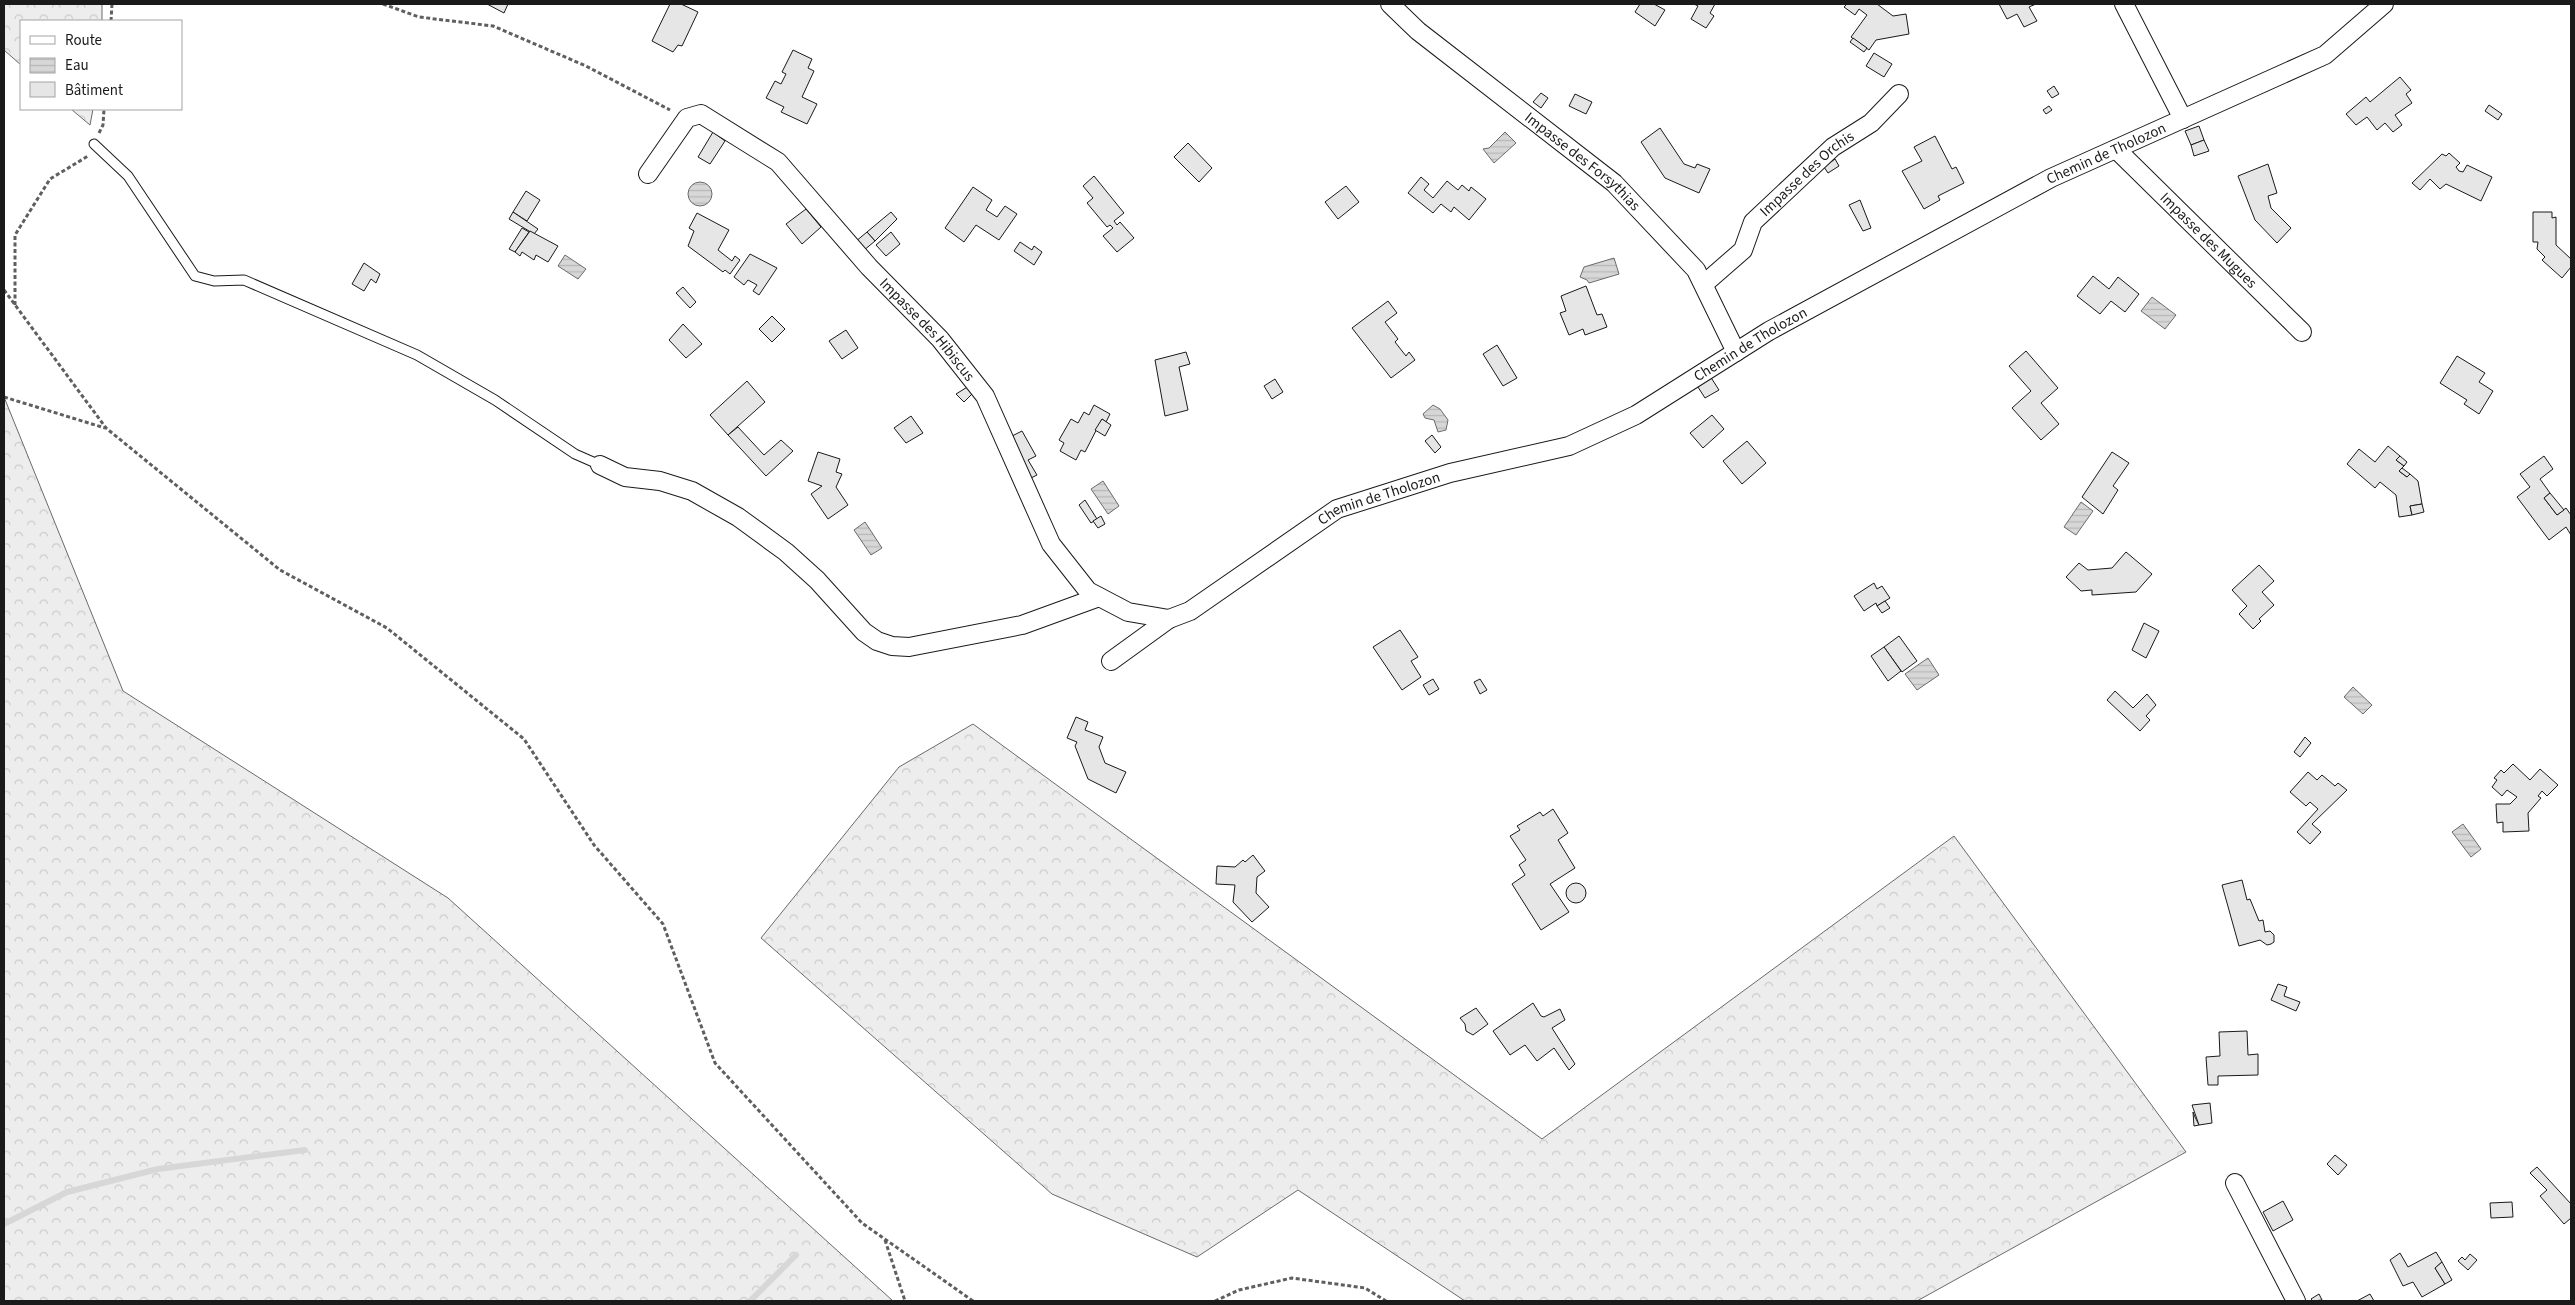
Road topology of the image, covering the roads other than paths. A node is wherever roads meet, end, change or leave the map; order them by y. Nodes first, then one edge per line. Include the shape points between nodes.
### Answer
1 (1390, 4) edge
2 (2124, 4) edge
3 (2384, 4) edge
4 (1900, 94) dead end
5 (2183, 119) junction
6 (94, 144) road end
7 (2116, 149) junction
8 (648, 174) dead end
9 (1704, 284) junction
10 (2302, 332) dead end
11 (1736, 352) junction
12 (600, 465) joint
13 (1099, 597) junction
14 (1169, 619) junction
15 (1111, 662) dead end
16 (2235, 1183) dead end
17 (2296, 1301) edge

1 - 9 street, Impasse des Forsythias via 1418,31 1614,183 1696,270
2 - 5 street
3 - 5 street, Chemin de Tholozon via 2325,55
4 - 9 street, Impasse des Orchis via 1871,123 1833,147 1753,222 1743,250
5 - 7 street, Chemin de Tholozon
6 - 12 lane via 128,176 194,276 214,281 244,280 417,355 495,400 575,454
7 - 10 street, Impasse des Mugues
7 - 11 street, Chemin de Tholozon via 2051,178
8 - 13 street, Impasse des Hibiscus via 686,118 701,114 778,162 869,267 940,339 985,396 1051,544 1088,591
9 - 11 street, Impasse des Forsythias
11 - 14 street, Chemin de Tholozon via 1636,415 1569,446 1450,473 1337,509 1190,612
12 - 13 street via 625,477 660,481 692,491 738,518 786,552 817,580 864,632 892,646 909,647 1022,624
13 - 14 street, Impasse des Hibiscus via 1128,612
14 - 15 street, Chemin de Tholozon
16 - 17 street

